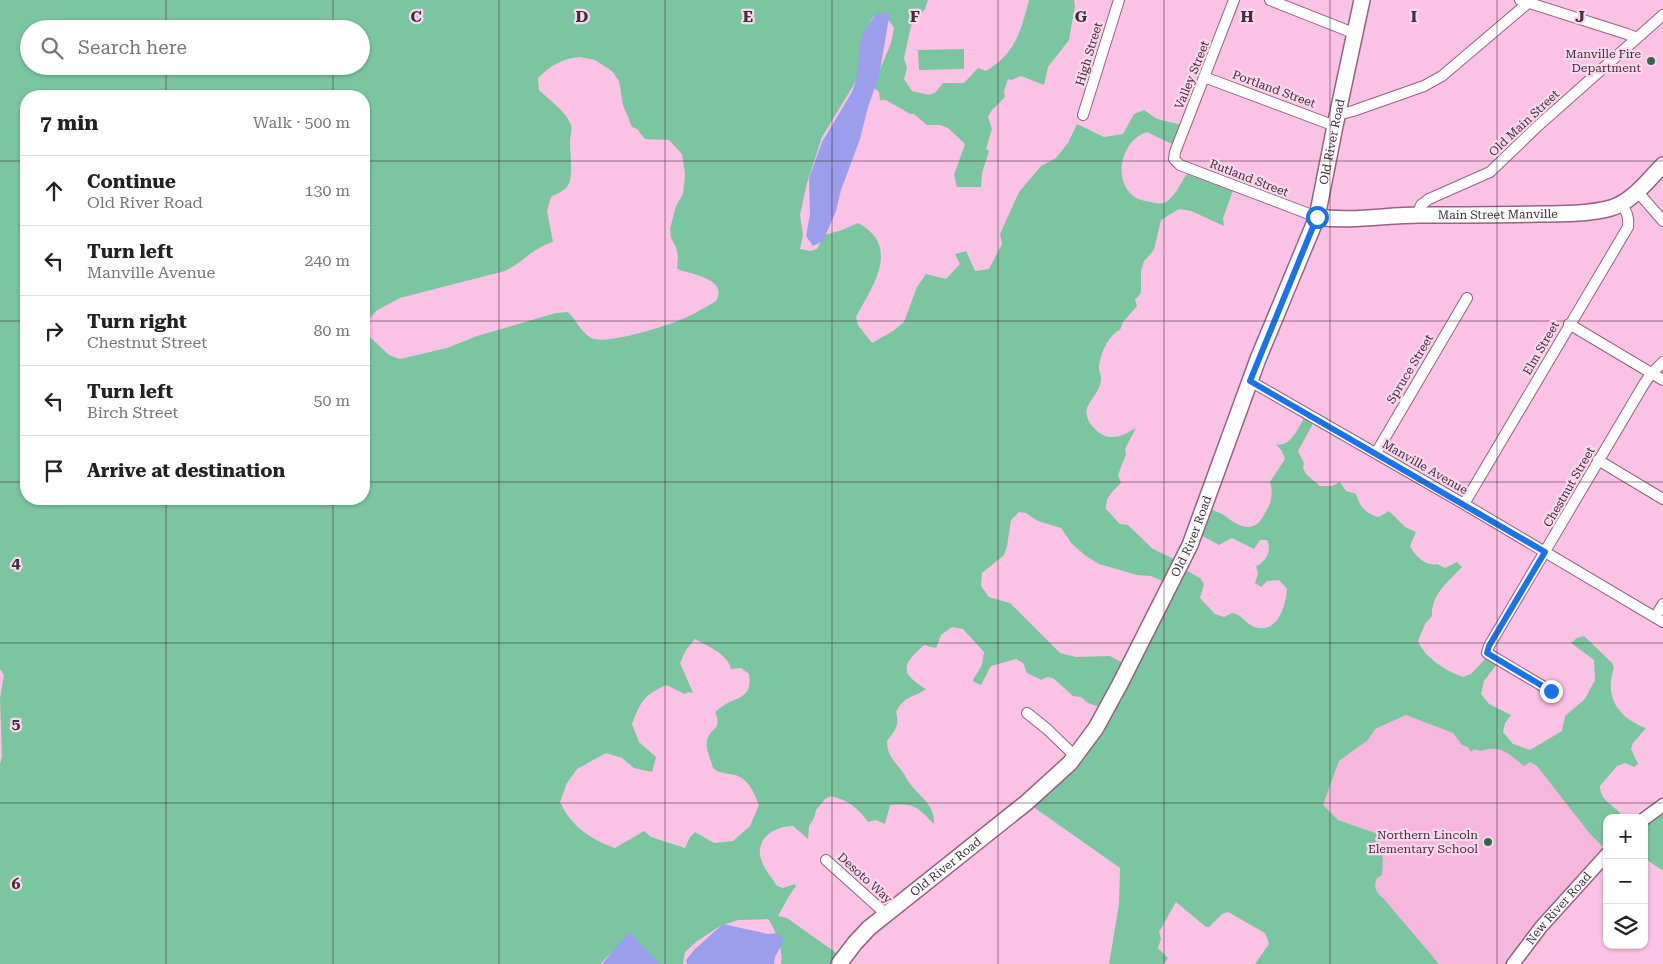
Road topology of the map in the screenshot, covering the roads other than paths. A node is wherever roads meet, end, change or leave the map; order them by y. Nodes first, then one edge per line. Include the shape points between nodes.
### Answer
1 (1119, 0) edge
2 (1234, 0) edge
3 (1270, 0) edge
4 (1362, 0) edge
5 (1524, 1) edge
6 (1663, 15) edge
7 (1356, 34) junction
8 (1637, 38) junction
9 (1204, 77) junction
10 (1083, 114) dead end
11 (1336, 120) junction
12 (1174, 159) joint
13 (1663, 165) edge
14 (1637, 191) junction
15 (1621, 204) junction
16 (1417, 215) junction
17 (1317, 217) junction
18 (1663, 221) edge
19 (1467, 298) dead end
20 (1569, 324) junction
21 (1663, 362) edge
22 (1651, 374) junction
23 (1663, 380) edge
24 (1250, 381) junction
25 (1376, 453) junction
26 (1598, 460) junction
27 (1663, 499) edge
28 (1464, 504) junction
29 (1545, 552) junction
30 (1663, 604) edge
31 (1659, 620) edge
32 (1551, 691) dead end
33 (1027, 713) dead end
34 (1076, 757) junction
35 (1663, 805) edge
36 (1648, 816) edge
37 (1603, 858) edge
38 (826, 860) dead end
39 (886, 914) junction
40 (839, 964) edge
41 (1514, 964) edge

1 - 10 street, High Street
2 - 9 street, Valley Street
3 - 7 street
4 - 7 main road, Old River Road
5 - 8 street via 1558,7
5 - 11 street via 1442,76
6 - 8 street, Old Main Street
7 - 11 main road, Old River Road
8 - 16 street, Old Main Street via 1490,172 1429,199 1421,205
9 - 11 street, Portland Street
9 - 12 street, Valley Street
11 - 17 main road, Old River Road
12 - 17 street, Rutland Street via 1180,165
13 - 14 main road, Main Street Manville
14 - 15 main road, Main Street Manville
14 - 18 street
15 - 16 main road, Main Street Manville via 1561,214
15 - 20 street, Elm Street via 1627,212 1628,227
16 - 17 main road, Main Street Manville via 1338,220
17 - 24 main road, Old River Road
19 - 25 street, Spruce Street
20 - 22 street
20 - 28 street, Elm Street
21 - 22 street, Chestnut Street
22 - 23 street
22 - 26 street, Chestnut Street
24 - 25 street, Manville Avenue
24 - 34 main road, Old River Road via 1190,545 1120,684
25 - 28 street, Manville Avenue
26 - 27 street
26 - 29 street, Chestnut Street
28 - 29 street, Manville Avenue
29 - 31 street, Manville Avenue
29 - 32 street, Chestnut Street via 1487,653
30 - 31 street
33 - 34 street
34 - 39 main road, Old River Road via 1031,798
35 - 36 street
37 - 41 street, New River Road via 1541,928
38 - 39 street, Desoto Way
39 - 40 main road, Old River Road via 869,928

